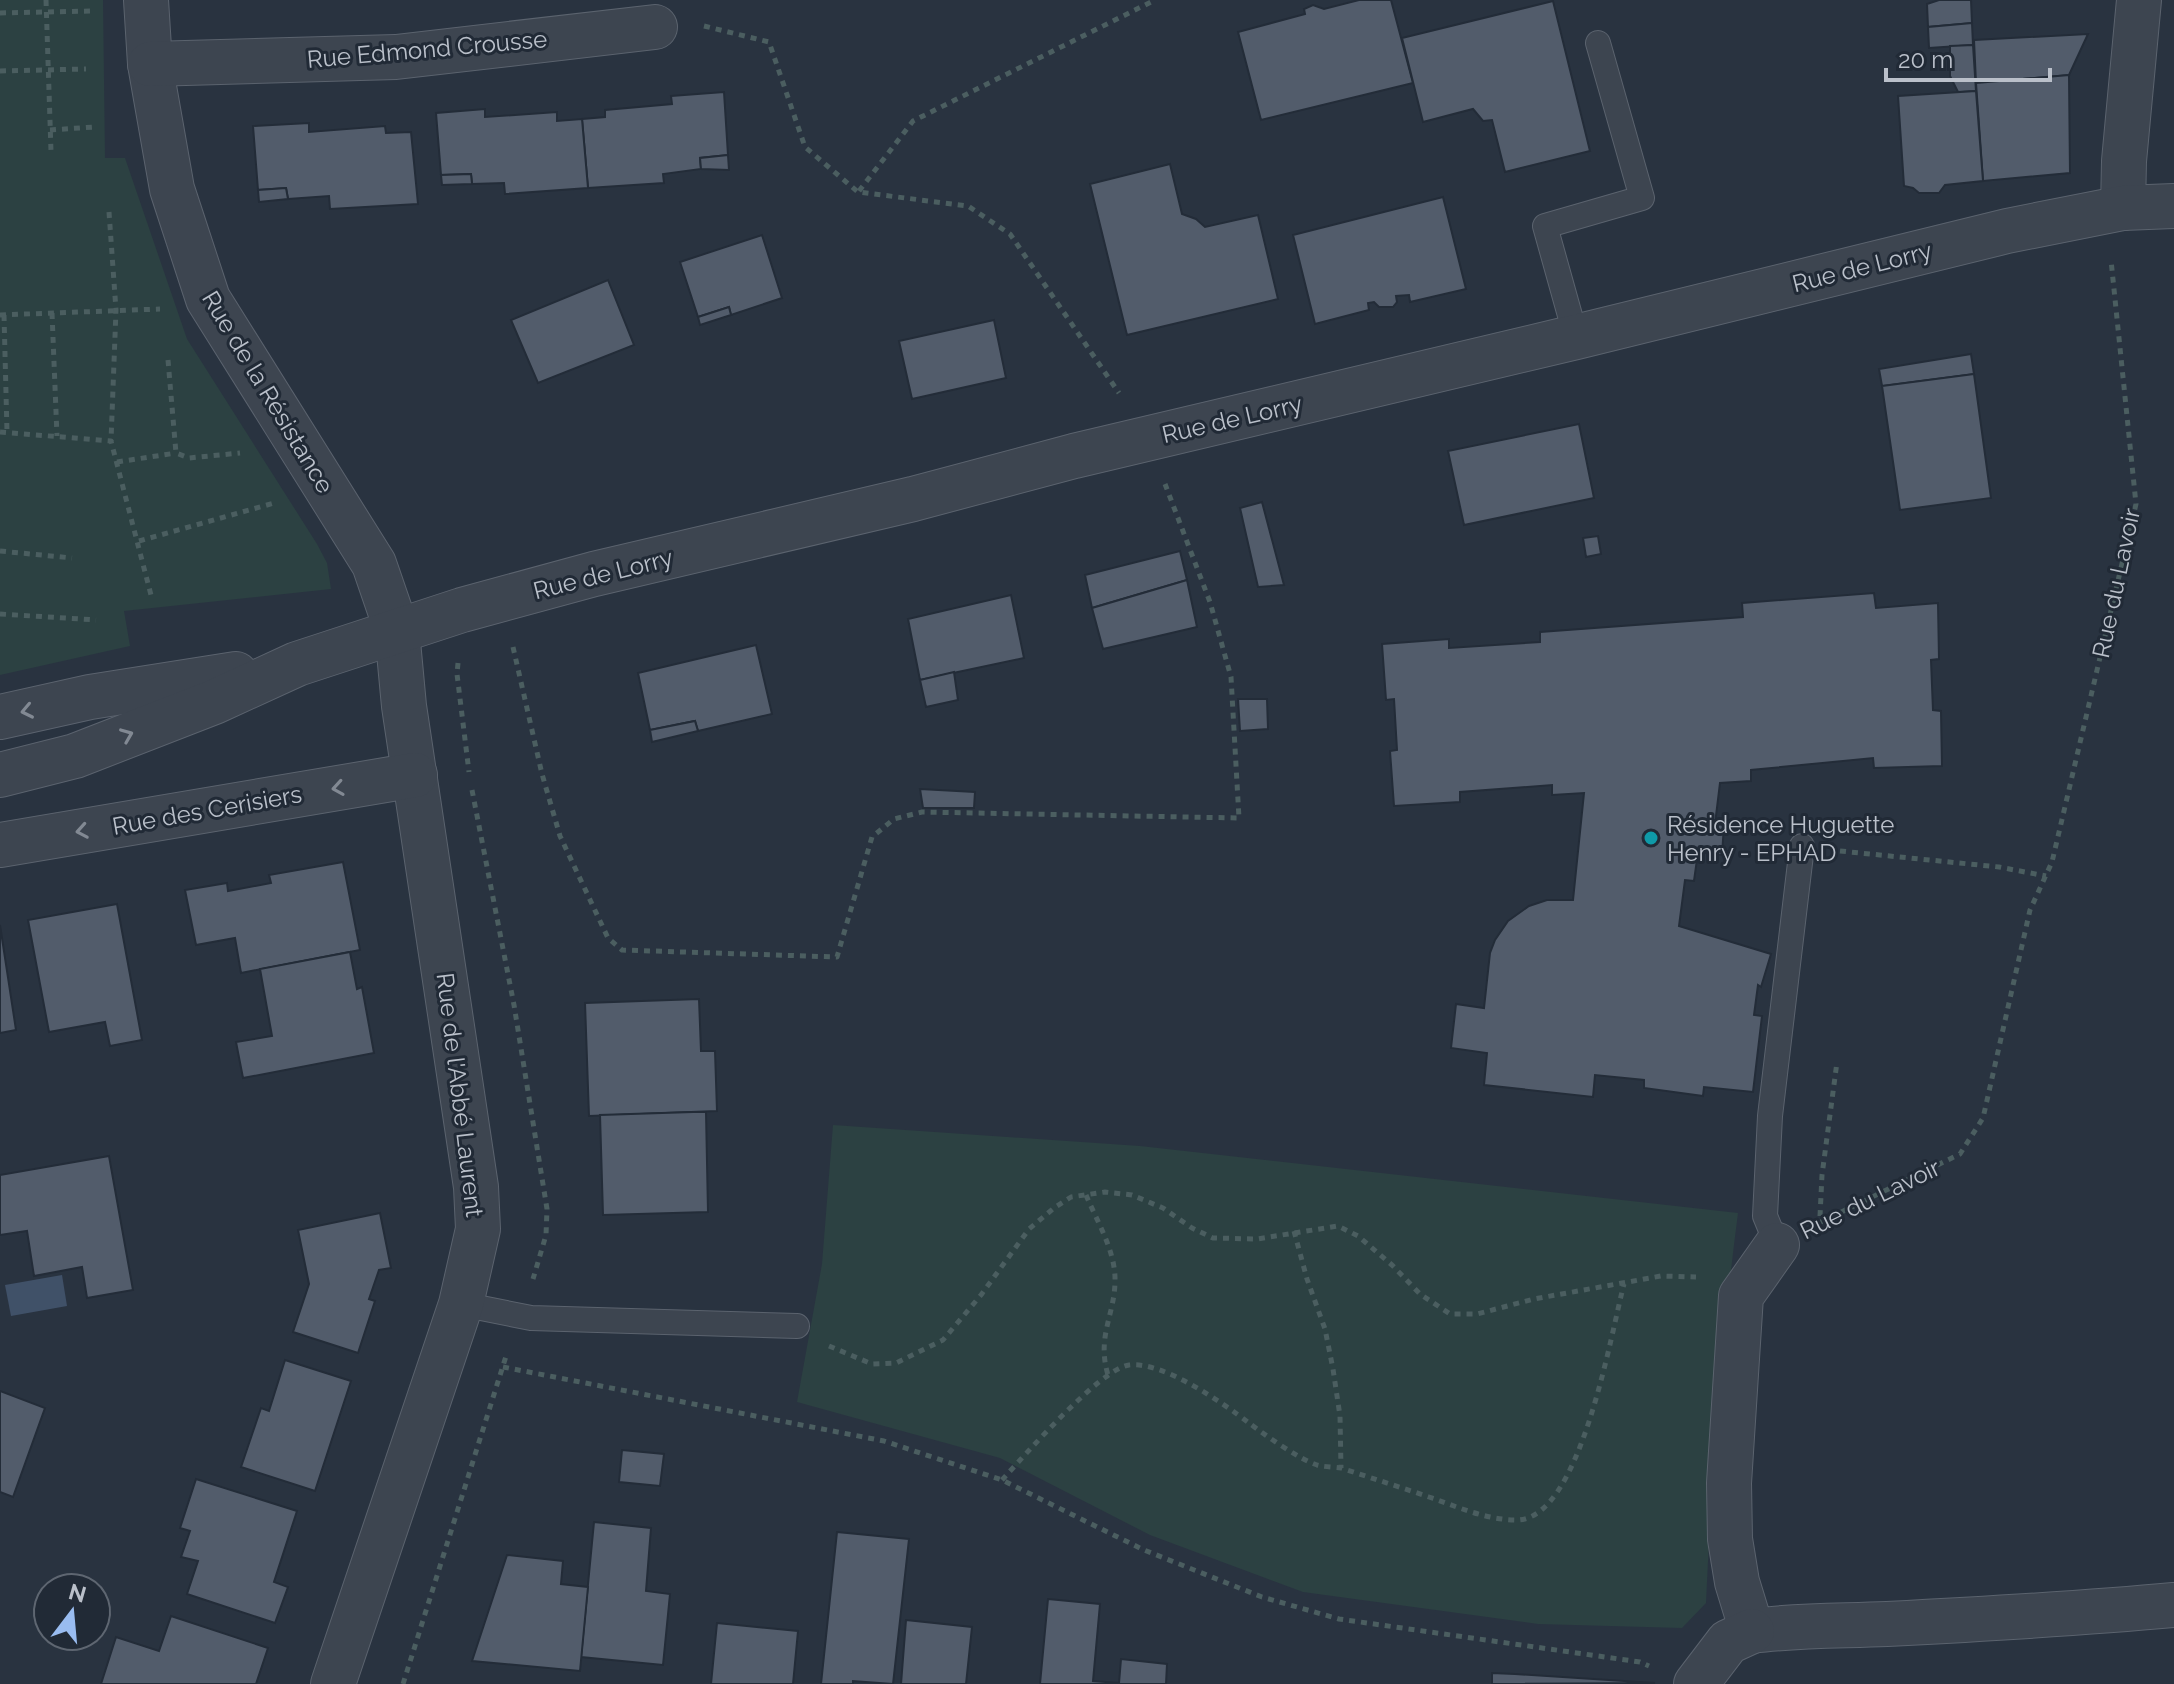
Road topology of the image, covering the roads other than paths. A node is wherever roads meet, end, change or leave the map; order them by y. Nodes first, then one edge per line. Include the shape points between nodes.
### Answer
1 (146, 0) edge
2 (2139, 0) edge
3 (655, 27) road end
4 (1598, 43) dead end
5 (150, 64) junction
6 (2174, 206) edge
7 (2113, 210) junction
8 (1576, 337) junction
9 (397, 631) junction
10 (297, 664) junction
11 (0, 717) edge
12 (0, 775) edge
13 (415, 775) junction
14 (0, 845) edge
15 (1802, 846) road end
16 (1777, 1245) joint
17 (461, 1304) junction
18 (797, 1326) road end
19 (2174, 1605) edge
20 (1752, 1631) junction
21 (333, 1684) edge
22 (1696, 1684) edge

1 - 5 street, Rue de la Résistance
2 - 7 street via 2124,161
3 - 5 street, Rue Edmond Crousse via 396,57
4 - 8 lane via 1642,198 1545,226
5 - 9 street, Rue de la Résistance via 172,189 208,299 374,564
6 - 7 street, Rue de Lorry
7 - 8 street, Rue de Lorry
8 - 9 street, Rue de Lorry via 594,574
9 - 10 street, Rue de Lorry
9 - 13 street, Rue de l'Abbé Laurent
10 -> 11 street, Rue de Lorry
12 -> 10 street, Rue de Lorry via 75,756
13 -> 14 street, Rue des Cerisiers
13 - 17 street, Rue de l'Abbé Laurent via 476,1187 478,1229
15 - 16 lane via 1770,1116 1765,1216
16 - 20 street, Rue du Lavoir via 1741,1296 1730,1539
17 - 18 lane via 531,1318
17 - 21 street, Rue de l'Abbé Laurent
19 - 20 street
20 - 22 street via 1728,1642

